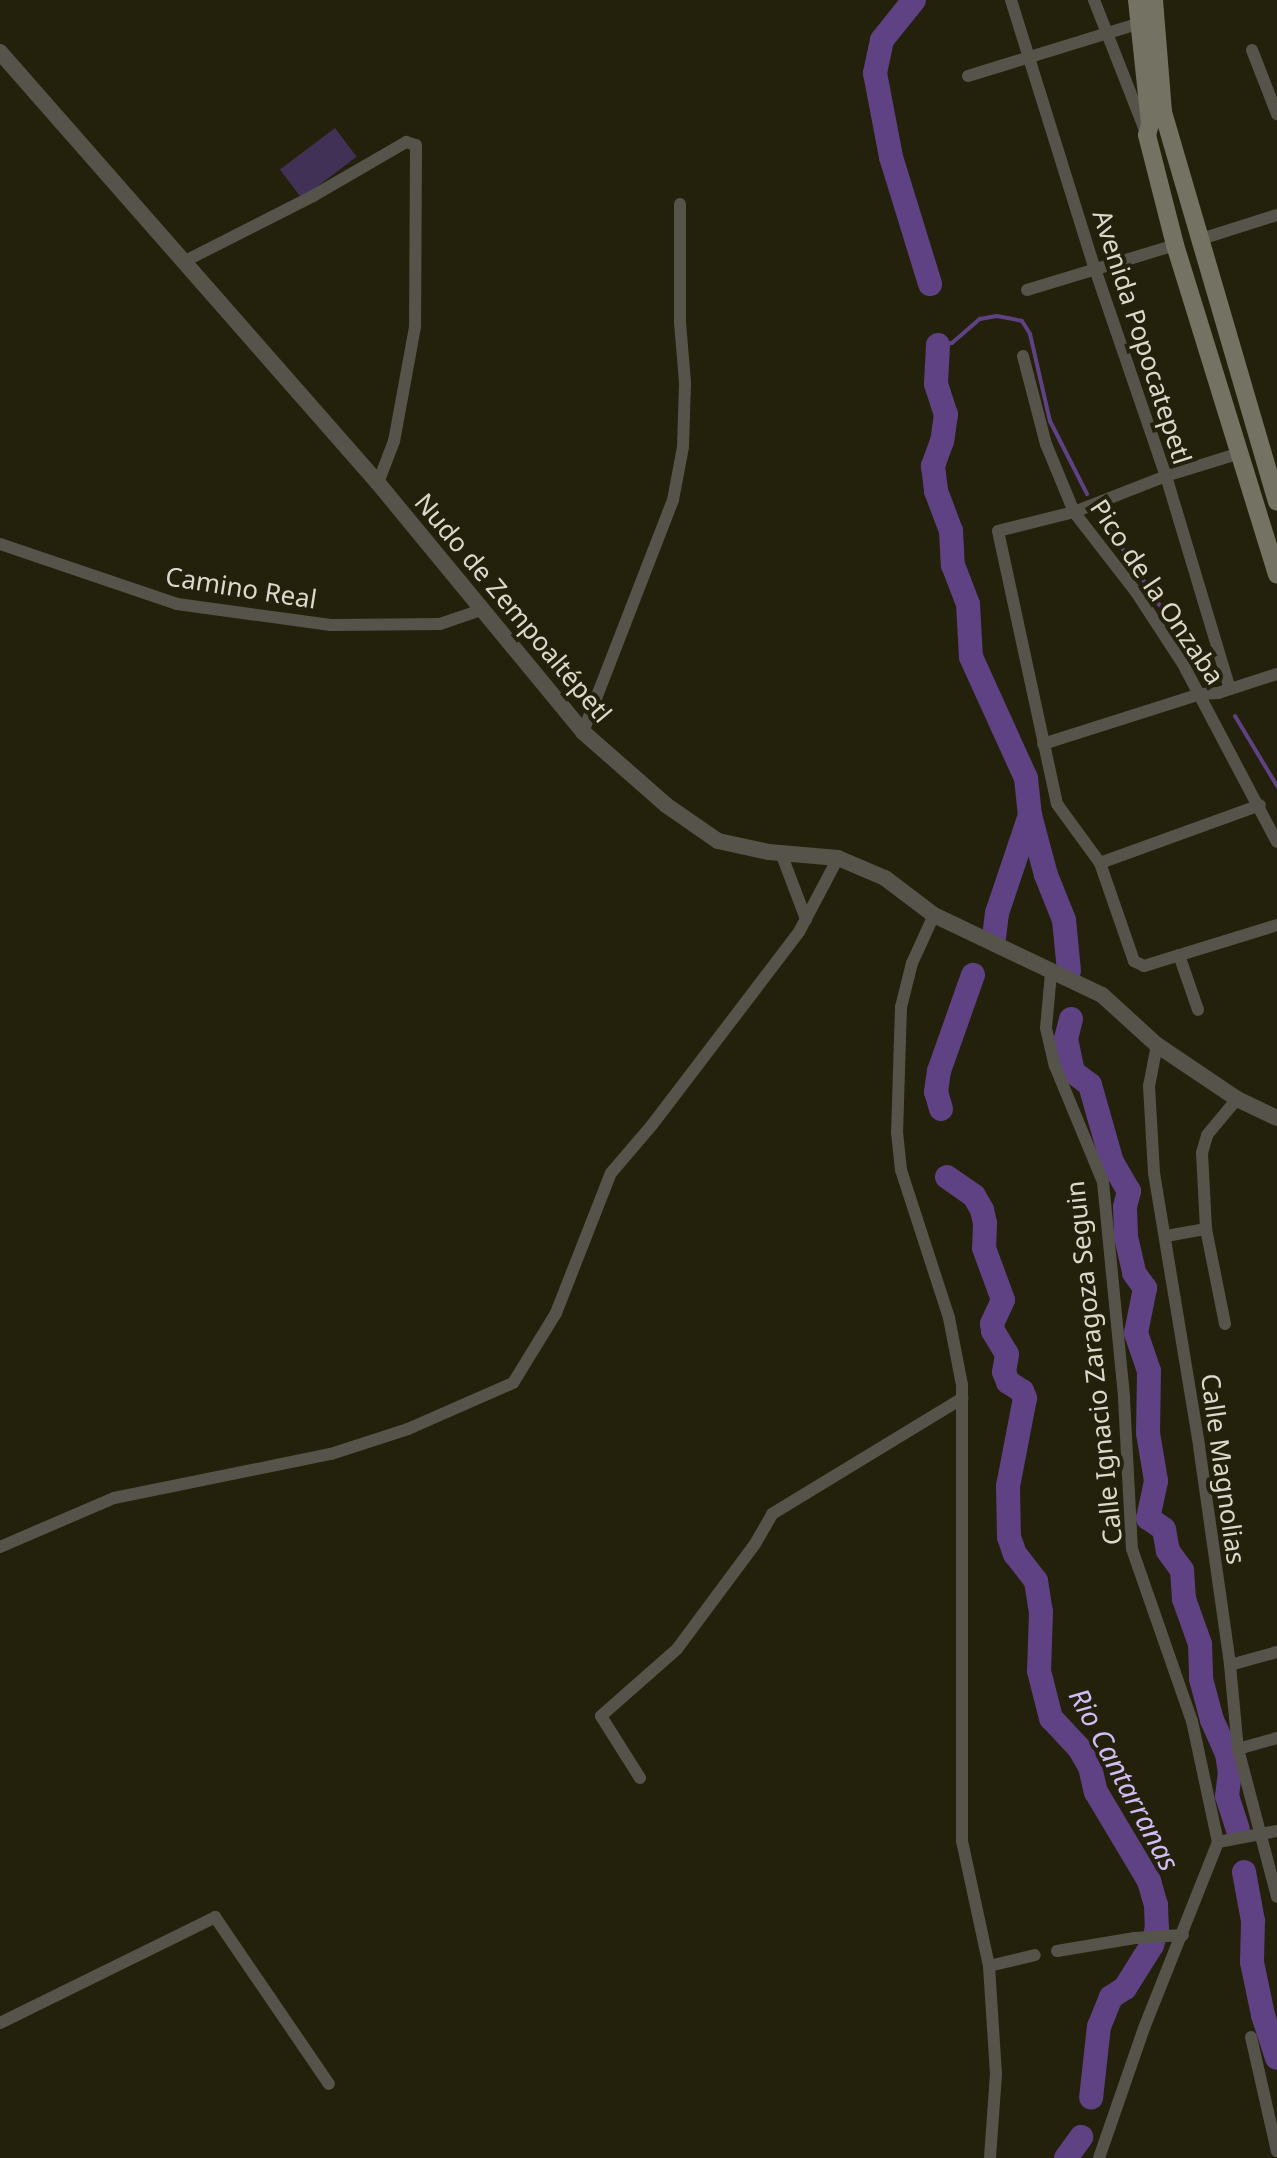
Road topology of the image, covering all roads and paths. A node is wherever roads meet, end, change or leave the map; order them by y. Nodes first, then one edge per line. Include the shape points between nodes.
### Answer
1 (1011, 0) edge
2 (1094, 0) edge
3 (1137, 0) edge
4 (1154, 0) edge
5 (1137, 24) junction
6 (1106, 36) junction
7 (1252, 50) dead end
8 (0, 52) edge
9 (1029, 55) junction
10 (968, 76) dead end
11 (1277, 114) edge
12 (1147, 135) junction
13 (680, 204) dead end
14 (1277, 215) edge
15 (1198, 240) junction
16 (1175, 245) junction
17 (185, 261) junction
18 (1095, 269) junction
19 (1027, 290) dead end
20 (1023, 356) dead end
21 (1269, 448) edge
22 (1237, 454) junction
23 (1166, 476) junction
24 (378, 483) junction
25 (1277, 502) edge
26 (1074, 512) junction
27 (0, 544) edge
28 (1277, 575) edge
29 (481, 610) junction
30 (1277, 674) edge
31 (1230, 689) junction
32 (1201, 694) junction
33 (583, 732) junction
34 (1043, 744) junction
35 (1260, 805) junction
36 (1277, 842) edge
37 (781, 853) junction
38 (838, 858) junction
39 (1100, 863) junction
40 (934, 915) junction
41 (806, 919) junction
42 (1277, 925) edge
43 (1179, 955) junction
44 (1051, 973) junction
45 (1198, 1010) dead end
46 (1157, 1045) junction
47 (1237, 1099) junction
48 (1277, 1118) edge
49 (1206, 1229) junction
50 (1166, 1236) junction
51 (1225, 1324) dead end
52 (963, 1398) junction
53 (0, 1547) edge
54 (1277, 1652) edge
55 (1230, 1665) junction
56 (1277, 1738) edge
57 (1238, 1749) junction
58 (640, 1778) dead end
59 (1277, 1831) edge
60 (1259, 1837) junction
61 (1218, 1842) junction
62 (1277, 1897) edge
63 (1183, 1935) junction
64 (1057, 1951) dead end
65 (1035, 1955) dead end
66 (989, 1966) junction
67 (0, 2023) edge
68 (1251, 2037) dead end
69 (329, 2084) dead end
70 (1277, 2151) edge
71 (990, 2158) edge
72 (1099, 2158) edge

1 - 9 street, Avenida Popocatepetl
2 - 6 street
3 - 5 main road
4 - 15 main road via 1163,112
5 - 6 street
5 - 12 main road
6 - 9 street
6 - 12 street
7 - 11 street
8 - 17 street, Nudo de Zempoaltépetl
9 - 10 street
9 - 18 street, Avenida Popocatepetl
12 - 16 main road
13 - 33 street via 683,447 673,500
14 - 15 street
15 - 21 main road
16 - 18 street
16 - 22 main road
17 - 24 street, Nudo de Zempoaltépetl
17 - 24 street via 406,142 416,145 415,327 394,441
18 - 19 street
18 - 23 street, Avenida Popocatepetl
20 - 26 street, Pico de la Onzaba via 1046,444
21 - 25 main road
22 - 23 street
22 - 28 main road
23 - 26 street
23 - 31 street, Avenida Popocatepetl
24 - 29 street, Nudo de Zempoaltépetl
26 - 32 street, Pico de la Onzaba via 1136,592
26 - 34 street via 998,531
27 - 29 street, Camino Real via 177,604 331,625 440,624
29 - 33 street, Nudo de Zempoaltépetl
30 - 31 street
31 - 32 street
32 - 34 street
32 - 35 street, Pico de la Onzaba
33 - 37 street, Nudo de Zempoaltépetl via 666,805 718,841
34 - 39 street via 1057,804
35 - 36 street, Pico de la Onzaba
35 - 39 street
37 - 38 street, Nudo de Zempoaltépetl
37 - 41 street
38 - 40 street, Nudo de Zempoaltépetl via 885,878
38 - 41 street
39 - 43 street via 1138,966
40 - 44 street, Nudo de Zempoaltépetl
40 - 52 street via 912,963 901,1007 897,1132 901,1170 949,1318
41 - 53 street via 611,1173 556,1313 513,1383 408,1429 331,1454 114,1498
42 - 43 street
43 - 45 street
44 - 46 street, Nudo de Zempoaltépetl via 1102,995
44 - 61 street, Calle Ignacio Zaragoza Seguin via 1046,1028 1055,1066 1103,1182 1132,1549 1192,1721
46 - 47 street, Nudo de Zempoaltépetl
46 - 50 street, Calle Magnolias via 1149,1086 1154,1173
47 - 48 street, Nudo de Zempoaltépetl
47 - 49 street via 1207,1135 1202,1153
49 - 50 street
49 - 51 street
50 - 55 street, Calle Magnolias
52 - 58 street via 772,1514 677,1649 601,1716
52 - 66 street via 962,1841
54 - 55 street
55 - 57 street, Calle Magnolias
56 - 57 street
57 - 60 street, Calle Magnolias
59 - 60 street
60 - 61 street
60 - 62 street, Calle Magnolias
61 - 63 street
63 - 64 street
63 - 72 street
65 - 66 street
66 - 71 street via 996,2074
67 - 69 street via 215,1917
68 - 70 street

